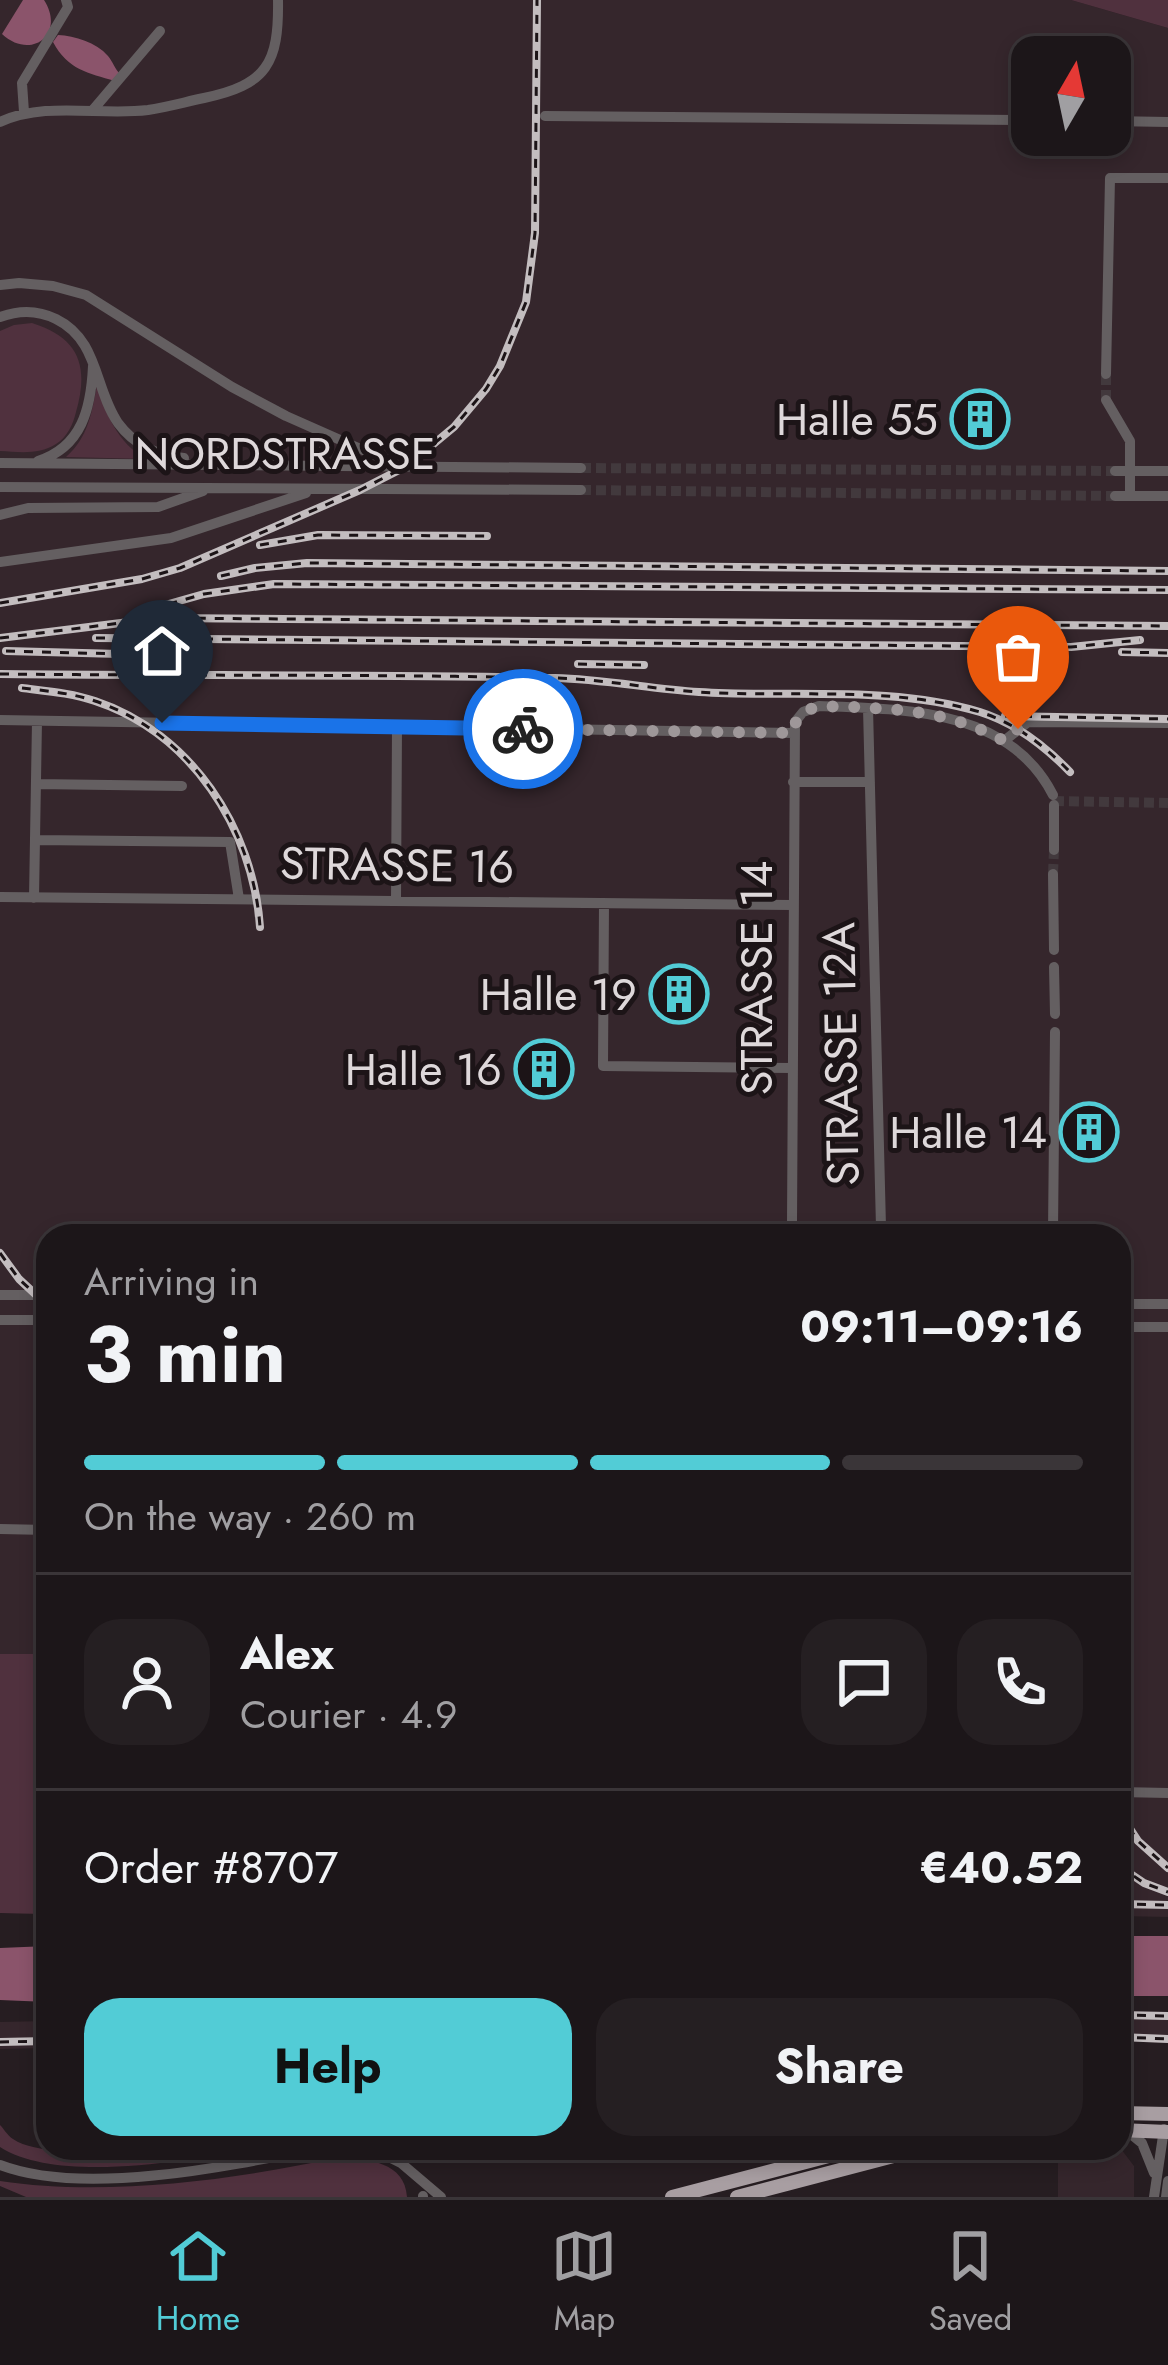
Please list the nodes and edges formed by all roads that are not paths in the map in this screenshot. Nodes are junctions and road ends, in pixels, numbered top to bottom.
1 (66, 0) edge
2 (278, 0) edge
3 (160, 32) dead end
4 (92, 111) junction
5 (24, 112) junction
6 (545, 116) dead end
7 (1011, 121) edge
8 (1131, 121) edge
9 (0, 122) edge
10 (1168, 122) edge
11 (1168, 178) edge
12 (0, 285) edge
13 (0, 316) edge
14 (94, 363) junction
15 (1106, 374) tunnel mouth
16 (1106, 400) tunnel mouth
17 (336, 438) junction
18 (0, 463) edge
19 (28, 464) junction
20 (231, 464) junction
21 (328, 465) junction
22 (397, 465) junction
23 (1115, 471) tunnel mouth
24 (1130, 471) junction
25 (1168, 471) edge
26 (0, 487) edge
27 (209, 488) junction
28 (315, 489) junction
29 (1115, 496) tunnel mouth
30 (1130, 496) junction
31 (1168, 496) edge
32 (0, 515) edge
33 (0, 562) edge
34 (868, 708) junction
35 (0, 720) edge
36 (37, 721) junction
37 (1168, 723) edge
38 (397, 727) junction
39 (793, 733) junction
40 (1004, 741) junction
41 (793, 782) junction
42 (870, 782) junction
43 (36, 784) junction
44 (182, 786) dead end
45 (35, 840) junction
46 (1054, 850) tunnel mouth
47 (1053, 874) tunnel mouth
48 (0, 897) edge
49 (34, 898) junction
50 (238, 899) junction
51 (396, 901) junction
52 (604, 903) junction
53 (793, 904) junction
54 (1054, 950) dead end
55 (1054, 967) dead end
56 (1055, 1014) dead end
57 (1055, 1032) dead end
58 (792, 1068) junction
59 (792, 1223) dead end
60 (881, 1224) edge
61 (1053, 1224) edge
62 (0, 1294) edge
63 (36, 1295) edge
64 (1131, 1304) edge
65 (1168, 1304) edge
66 (0, 1320) edge
67 (36, 1321) edge
68 (1131, 1327) edge
69 (1168, 1328) edge
70 (0, 1529) edge
71 (36, 1530) edge
72 (1131, 1792) edge
73 (1168, 1793) edge
74 (1131, 2113) edge
75 (1167, 2114) edge
76 (1131, 2130) edge
77 (1166, 2132) edge
78 (1131, 2135) edge
79 (252, 2160) edge
80 (395, 2160) edge
81 (813, 2160) edge
82 (878, 2160) edge
83 (0, 2165) edge
84 (1162, 2181) edge
85 (430, 2196) edge
86 (672, 2197) edge
87 (737, 2197) edge
88 (1154, 2197) edge
89 (1166, 2197) edge

1 - 5 street
2 - 4 street
3 - 4 street
4 - 5 street
5 - 9 street
6 - 7 street
8 - 10 street
11 - 15 street
12 - 17 street
13 - 14 street
14 - 19 street
14 - 20 street
16 - 24 street
17 - 21 street
17 - 22 street
18 - 19 street, NORDSTRASSE
19 - 20 street, NORDSTRASSE
20 - 21 street, NORDSTRASSE
21 - 22 street, NORDSTRASSE
22 - 28 street, NORDSTRASSE
23 - 24 street
24 - 25 street
24 - 30 street
26 - 27 street, NORDSTRASSE
27 - 28 street, NORDSTRASSE
27 - 32 street
28 - 33 street
29 - 30 street
30 - 31 street
34 - 39 street
34 - 40 street
34 - 42 street, STRASSE 12A
35 - 36 street
36 - 38 street
36 - 43 street
37 - 40 street
38 - 39 street
38 - 51 street
39 - 41 street, STRASSE 14
40 - 46 street
41 - 42 street
41 - 53 street, STRASSE 14
42 - 60 street, STRASSE 12A
43 - 44 street
43 - 45 street
45 - 49 street
45 - 50 street
47 - 54 street
48 - 49 street, STRASSE 16
49 - 50 street, STRASSE 16
50 - 51 street, STRASSE 16
51 - 52 street, STRASSE 16
52 - 53 street, STRASSE 16
52 - 58 street
53 - 58 street, STRASSE 14
55 - 56 street
57 - 61 street, STRASSE 12A
58 - 59 street, STRASSE 14
62 - 63 street
64 - 65 street
66 - 67 street
68 - 69 street
70 - 71 street
72 - 73 street
74 - 75 main road
75 - 77 street
76 - 77 main road
77 - 84 street
78 - 84 street
79 - 83 street
80 - 85 street
81 - 86 main road
82 - 87 main road
84 - 88 street
84 - 89 street

